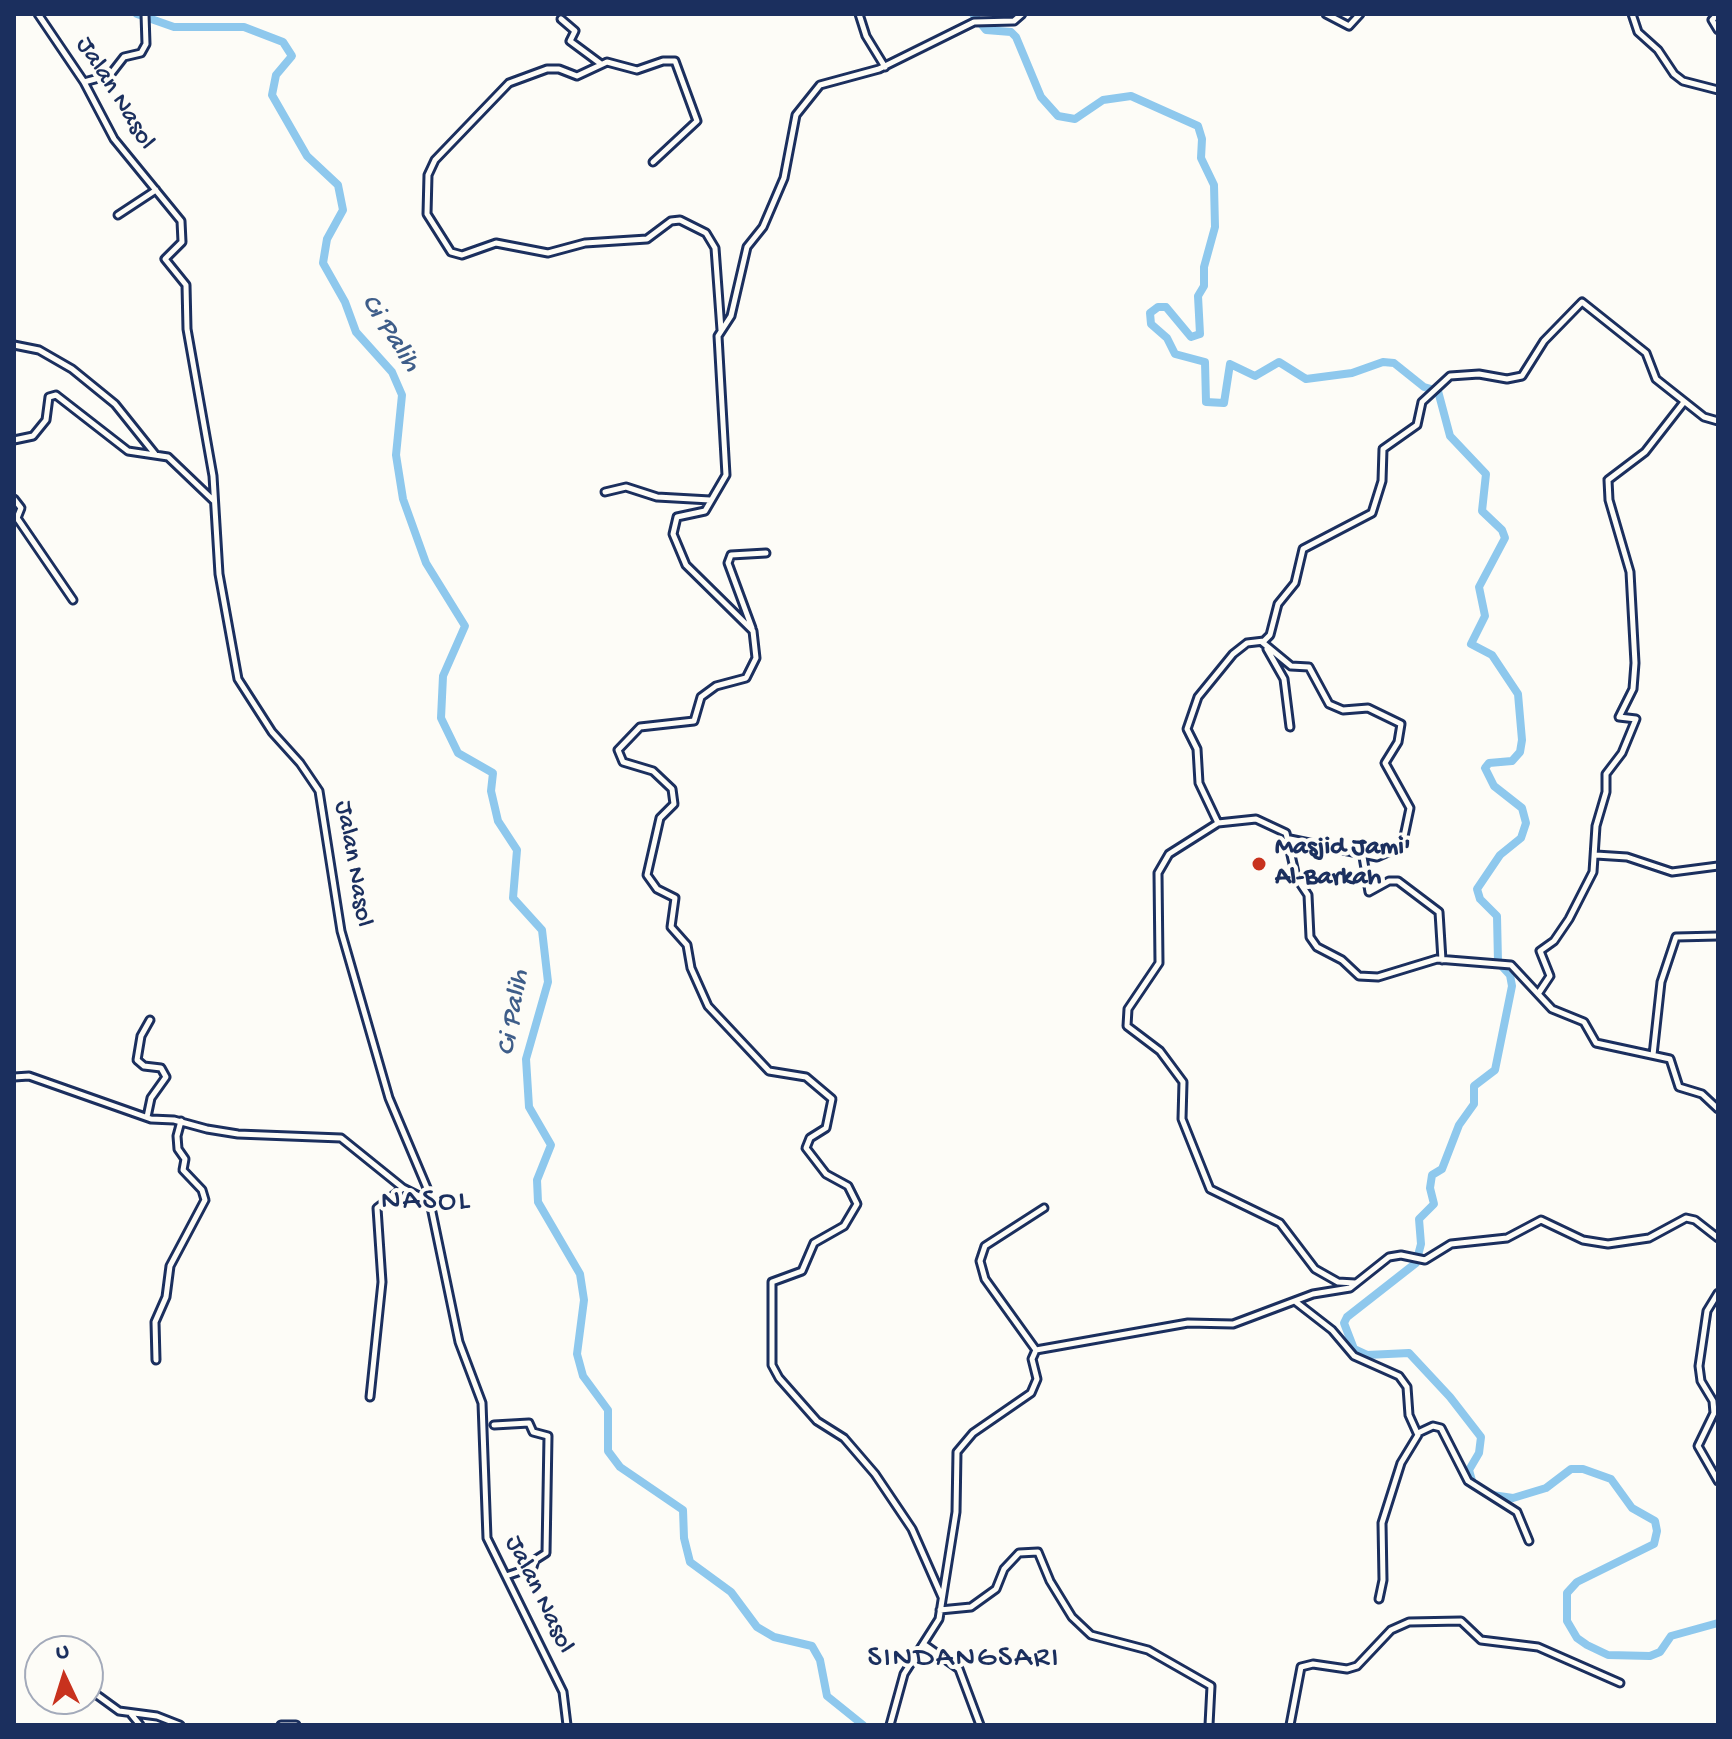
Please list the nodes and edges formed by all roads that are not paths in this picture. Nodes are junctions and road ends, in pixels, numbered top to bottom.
1 (38, 14) edge
2 (145, 14) edge
3 (859, 14) edge
4 (1022, 14) edge
5 (1326, 14) edge
6 (1360, 14) edge
7 (1632, 14) edge
8 (1718, 14) edge
9 (561, 19) dead end
10 (1718, 30) edge
11 (601, 64) junction
12 (885, 67) junction
13 (84, 82) junction
14 (1718, 90) edge
15 (653, 162) dead end
16 (156, 190) junction
17 (118, 215) dead end
18 (721, 331) junction
19 (14, 345) edge
20 (1684, 402) junction
21 (1718, 421) edge
22 (14, 440) edge
23 (156, 455) junction
24 (605, 492) dead end
25 (14, 499) edge
26 (711, 500) junction
27 (214, 501) junction
28 (766, 553) dead end
29 (73, 600) dead end
30 (752, 629) junction
31 (1262, 642) junction
32 (1290, 727) dead end
33 (1218, 823) junction
34 (1290, 839) junction
35 (1362, 851) junction
36 (1596, 855) junction
37 (1718, 866) edge
38 (1718, 936) edge
39 (1442, 960) junction
40 (1538, 994) junction
41 (150, 1020) dead end
42 (1653, 1055) junction
43 (14, 1077) edge
44 (1718, 1109) edge
45 (147, 1117) junction
46 (181, 1121) junction
47 (403, 1188) junction
48 (430, 1201) junction
49 (1044, 1208) dead end
50 (1718, 1238) edge
51 (1355, 1283) junction
52 (1718, 1293) edge
53 (1296, 1302) junction
54 (1036, 1350) junction
55 (156, 1360) dead end
56 (1704, 1385) junction
57 (1699, 1396) dead end
58 (370, 1397) dead end
59 (494, 1425) dead end
60 (1418, 1433) junction
61 (1718, 1481) edge
62 (1529, 1541) dead end
63 (506, 1576) junction
64 (942, 1597) junction
65 (1379, 1599) dead end
66 (940, 1610) junction
67 (925, 1645) junction
68 (1620, 1683) dead end
69 (104, 1700) edge
70 (130, 1713) junction
71 (140, 1725) edge
72 (180, 1725) edge
73 (281, 1725) edge
74 (296, 1725) edge
75 (567, 1725) edge
76 (890, 1725) edge
77 (980, 1725) edge
78 (1209, 1725) edge
79 (1290, 1725) edge

1 - 13 street, Jalan Nasol
2 - 13 street
3 - 12 street
4 - 12 street
5 - 6 street
7 - 14 street
8 - 10 street
9 - 11 street
11 - 15 street
11 - 18 street
12 - 18 street
13 - 16 street, Jalan Nasol
16 - 17 street
16 - 27 street, Jalan Nasol
18 - 26 street
19 - 23 street
20 - 21 street
20 - 31 street
20 - 36 street
22 - 23 street
23 - 27 street
24 - 26 street
25 - 29 street
26 - 30 street
27 - 48 street, Jalan Nasol
28 - 30 street
30 - 64 street
31 - 32 street
31 - 33 street
31 - 35 street
33 - 34 street
33 - 51 street
34 - 35 street
34 - 39 street
35 - 39 street
36 - 37 street
36 - 40 street
38 - 42 street
39 - 40 street
40 - 42 street
41 - 45 street
42 - 44 street
43 - 45 street
45 - 46 street
46 - 47 street
46 - 55 street
47 - 48 street
47 - 58 street
48 - 63 street, Jalan Nasol
49 - 54 street
50 - 51 street
51 - 53 street
52 - 56 street
53 - 54 street
53 - 60 street
54 - 64 street
56 - 57 street
56 - 61 street
59 - 63 street
60 - 62 street
60 - 65 street
63 - 75 street, Jalan Nasol
64 - 66 street
66 - 67 street
66 - 78 street
67 - 76 street
67 - 77 street
68 - 79 street
69 - 70 street
70 - 71 street
70 - 72 street
73 - 74 street

